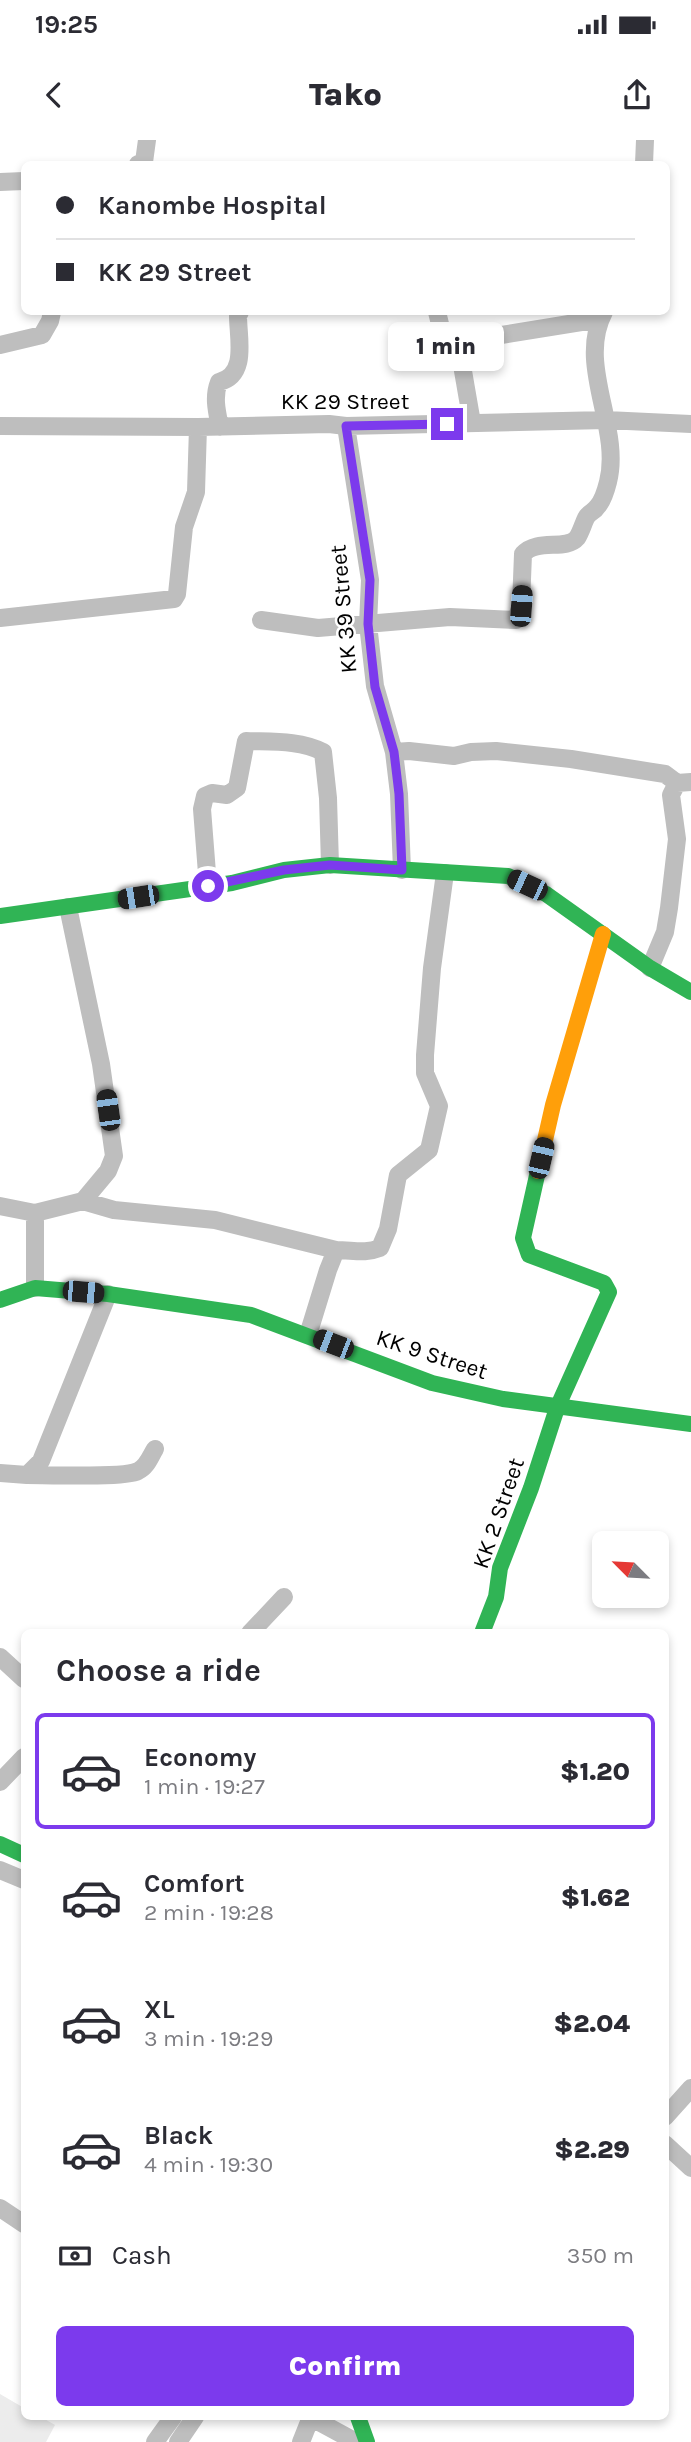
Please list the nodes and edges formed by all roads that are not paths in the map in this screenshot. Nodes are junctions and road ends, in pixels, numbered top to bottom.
1 (147, 140) edge
2 (645, 140) edge
3 (144, 161) edge
4 (644, 161) edge
5 (21, 181) edge
6 (0, 182) edge
7 (51, 315) edge
8 (239, 315) edge
9 (438, 315) edge
10 (602, 315) edge
11 (458, 342) junction
12 (0, 345) edge
13 (606, 420) junction
14 (472, 423) junction
15 (691, 424) edge
16 (0, 426) edge
17 (346, 426) junction
18 (220, 427) junction
19 (198, 428) junction
20 (0, 618) edge
21 (261, 620) dead end
22 (368, 624) junction
23 (394, 752) junction
24 (684, 783) edge
25 (330, 865) junction
26 (402, 870) junction
27 (445, 873) junction
28 (208, 886) junction
29 (68, 907) junction
30 (0, 916) edge
31 (603, 933) junction
32 (650, 968) junction
33 (691, 992) edge
34 (83, 1200) junction
35 (0, 1206) edge
36 (35, 1213) junction
37 (337, 1250) junction
38 (34, 1287) junction
39 (108, 1294) junction
40 (0, 1300) edge
41 (308, 1335) junction
42 (557, 1408) junction
43 (691, 1424) edge
44 (155, 1449) dead end
45 (0, 1473) edge
46 (26, 1475) junction
47 (284, 1597) dead end
48 (254, 1629) edge
49 (484, 1629) edge
50 (0, 1657) edge
51 (21, 1676) edge
52 (21, 1760) edge
53 (0, 1782) edge
54 (0, 1844) edge
55 (21, 1854) edge
56 (0, 1870) edge
57 (21, 1880) edge
58 (691, 2088) edge
59 (669, 2113) edge
60 (669, 2148) edge
61 (691, 2168) edge
62 (0, 2208) edge
63 (21, 2222) edge
64 (171, 2420) edge
65 (193, 2420) edge
66 (309, 2420) edge
67 (316, 2420) edge
68 (359, 2420) edge
69 (155, 2442) edge
70 (178, 2442) edge
71 (300, 2442) edge
72 (356, 2442) edge
73 (367, 2442) edge

1 - 3 street
2 - 4 street
5 - 6 street
7 - 12 street
8 - 18 street
9 - 11 street
10 - 11 street
10 - 13 street
11 - 14 street
13 - 14 street, KK 29 Street
13 - 15 street, KK 29 Street
13 - 22 street
14 - 17 street, KK 29 Street
16 - 19 street, KK 29 Street
17 - 18 street, KK 29 Street
17 - 22 street, KK 39 Street
18 - 19 street, KK 29 Street
19 - 20 street
21 - 22 street
22 - 23 street, KK 39 Street
23 - 24 street
23 - 26 street, KK 39 Street
24 - 32 street
25 - 26 street
25 - 28 street
25 - 28 street
26 - 27 street
27 - 31 street
27 - 37 street
28 - 29 street
29 - 30 street
29 - 34 street
31 - 32 street
31 - 42 street, KK 2 Street
32 - 33 street
34 - 36 street
34 - 37 street
35 - 36 street
36 - 38 street
37 - 41 street
38 - 39 street, KK 9 Street
38 - 40 street, KK 9 Street
39 - 41 street, KK 9 Street
39 - 46 street
41 - 42 street, KK 9 Street
42 - 43 street, KK 9 Street
42 - 49 street, KK 2 Street
44 - 46 street
45 - 46 street
47 - 48 street
50 - 51 street
52 - 53 street
54 - 55 street
56 - 57 street
58 - 59 street
60 - 61 street
62 - 63 street
64 - 69 street
65 - 70 street
66 - 71 street
67 - 72 street
68 - 73 street

